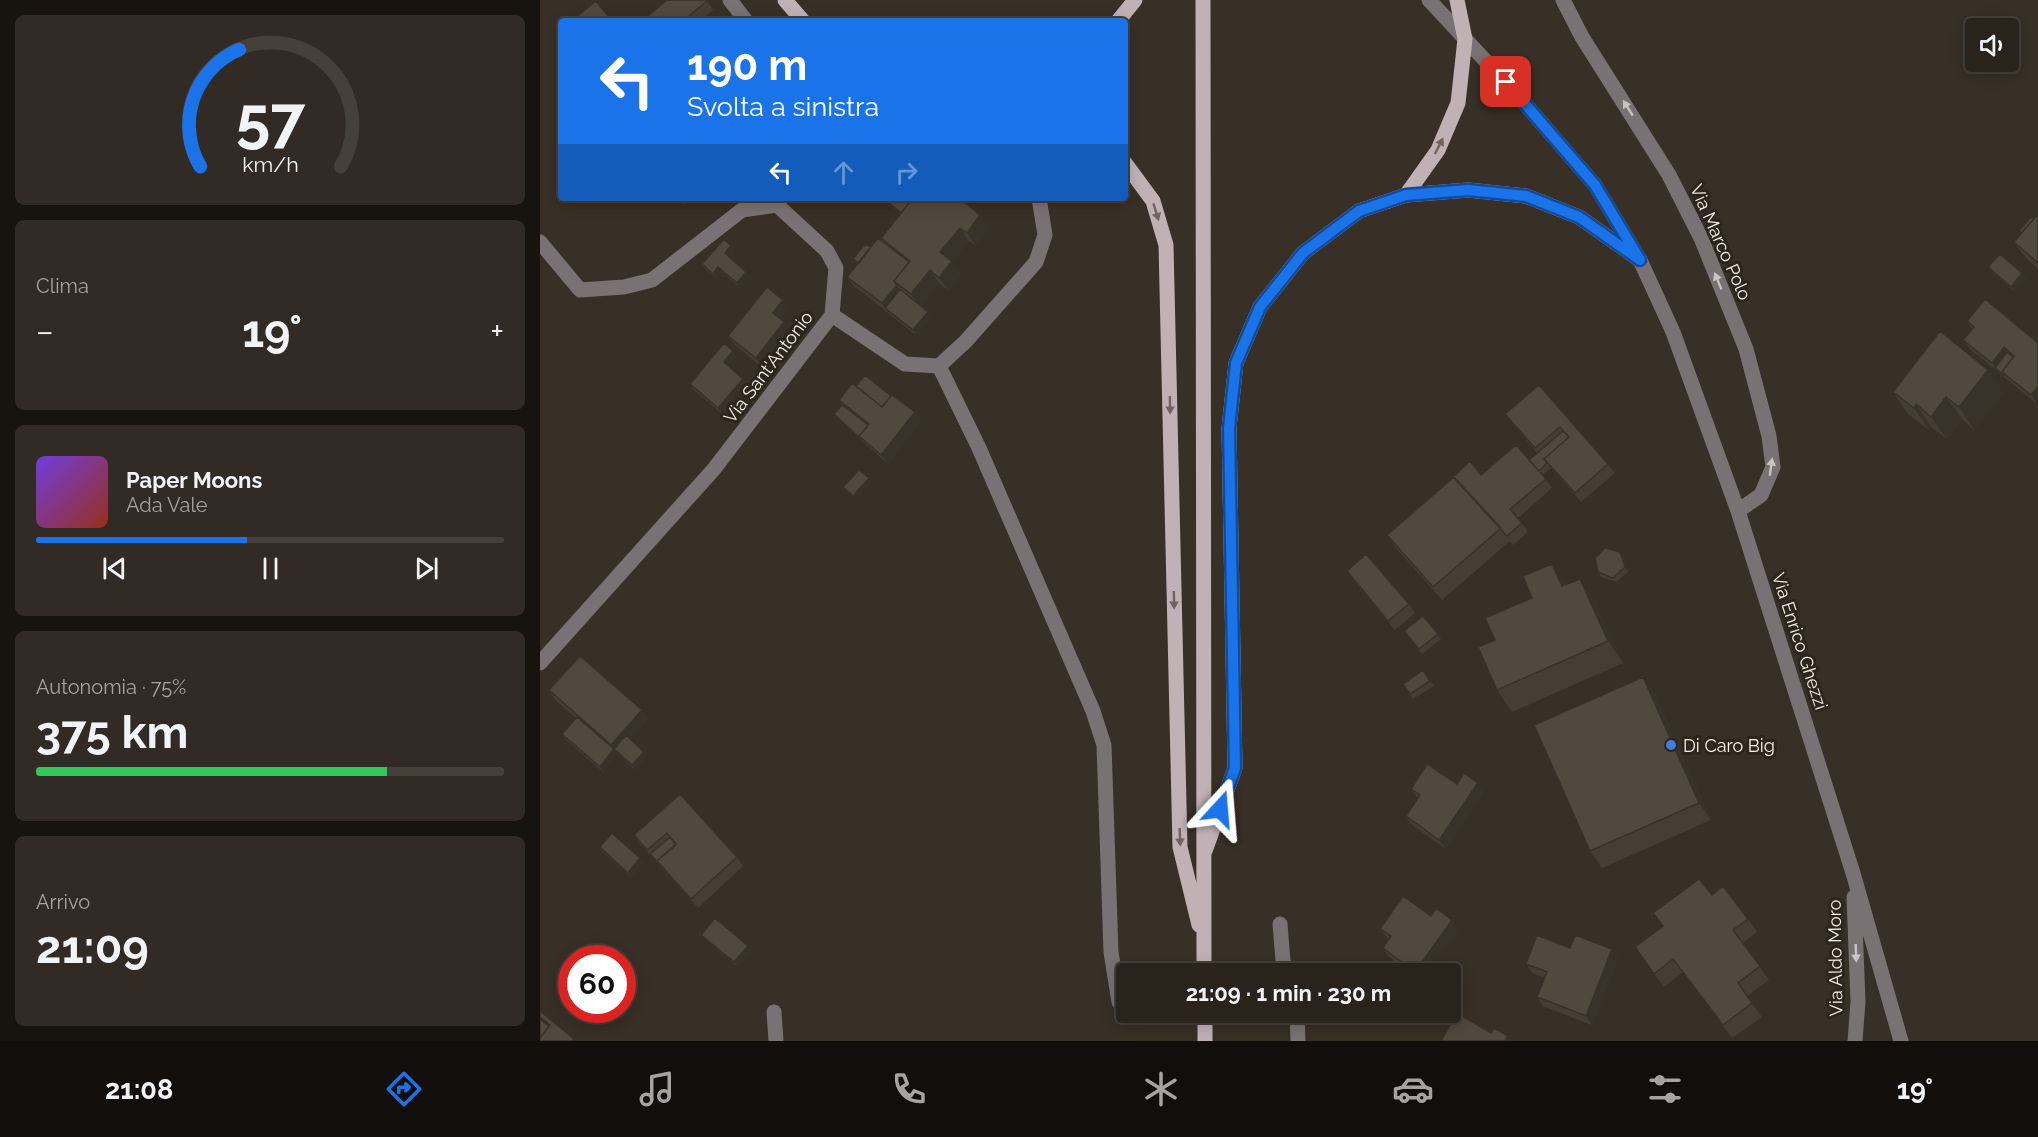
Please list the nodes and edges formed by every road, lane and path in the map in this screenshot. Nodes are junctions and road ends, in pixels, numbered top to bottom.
1 (730, 0) edge
2 (785, 0) edge
3 (1135, 0) edge
4 (1203, 0) edge
5 (1429, 0) edge
6 (1457, 0) edge
7 (1563, 0) edge
8 (744, 18) edge
9 (800, 18) edge
10 (1120, 18) edge
11 (1465, 39) junction
12 (1128, 167) edge
13 (1406, 195) junction
14 (1039, 201) edge
15 (540, 242) edge
16 (1640, 260) junction
17 (832, 315) junction
18 (939, 366) junction
19 (1738, 511) junction
20 (540, 663) edge
21 (1206, 851) junction
22 (1853, 873) junction
23 (1280, 924) dead end
24 (1204, 946) junction
25 (1204, 963) edge
26 (1284, 963) edge
27 (1116, 981) edge
28 (774, 1012) dead end
29 (1205, 1023) edge
30 (1297, 1023) edge
31 (776, 1041) edge
32 (1205, 1041) edge
33 (1298, 1041) edge
34 (1855, 1041) edge
35 (1901, 1041) edge

1 - 8 street
2 - 9 main road
3 - 10 main road
4 - 21 main road
5 - 11 street, Via Enrico Ghezzi
6 - 11 main road
19 -> 7 street, Via Marco Polo
13 -> 11 main road
11 - 16 street, Via Enrico Ghezzi
12 -> 24 main road
13 - 16 main road
13 - 21 main road
14 - 18 street
15 - 17 street
16 - 19 street, Via Enrico Ghezzi
17 - 18 street, Via Sant'Antonio
17 - 20 street, Via Sant'Antonio
18 - 27 street
19 - 22 street, Via Enrico Ghezzi
21 - 24 main road
22 -> 34 street, Via Aldo Moro
22 - 35 street, Via Enrico Ghezzi
23 - 26 street
24 - 25 main road
28 - 31 street
29 - 32 main road
30 - 33 street

